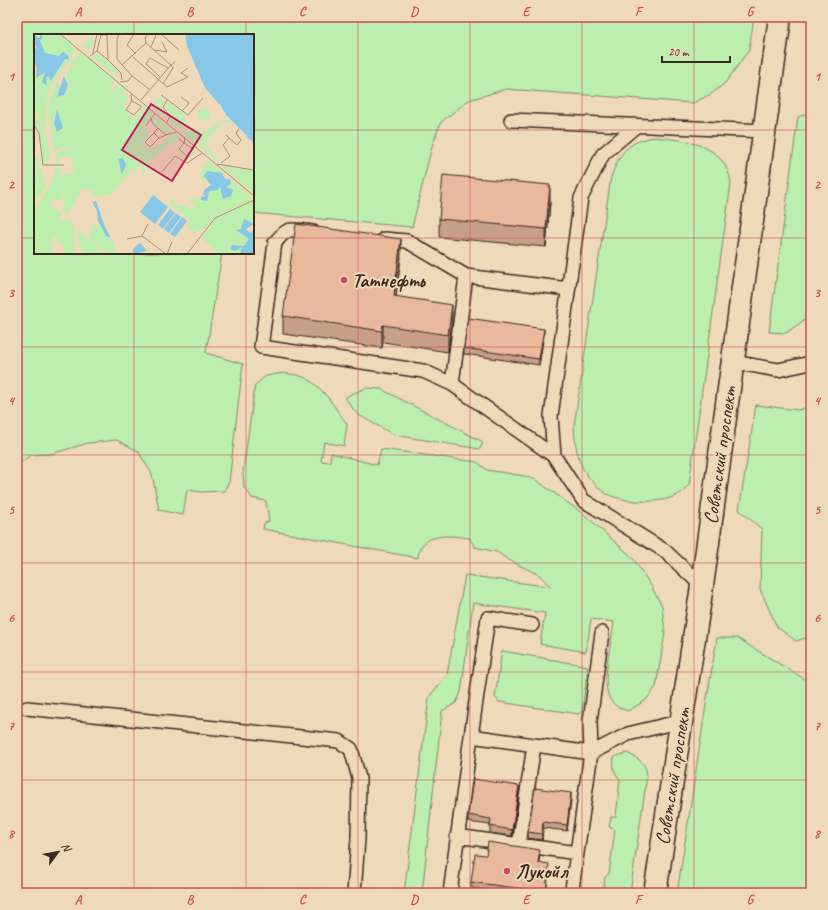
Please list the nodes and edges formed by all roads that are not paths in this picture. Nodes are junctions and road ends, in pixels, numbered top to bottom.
1 (780, 17) edge
2 (511, 120) dead end
3 (636, 126) junction
4 (765, 131) junction
5 (328, 234) edge
6 (368, 237) edge
7 (466, 276) junction
8 (568, 289) junction
9 (733, 362) junction
10 (811, 363) edge
11 (452, 384) junction
12 (554, 456) junction
13 (702, 586) junction
14 (532, 625) dead end
15 (602, 633) dead end
16 (27, 708) dead end
17 (682, 721) junction
18 (471, 736) junction
19 (534, 745) junction
20 (591, 753) junction
21 (457, 836) junction
22 (519, 845) junction
23 (577, 852) junction
24 (354, 893) edge
25 (450, 893) edge
26 (574, 893) edge
27 (655, 893) edge

1 - 4 main road, Советский проспект
2 - 3 lane
3 - 4 lane
3 - 8 lane
4 - 9 main road, Советский проспект
5 - 11 lane
6 - 7 lane
7 - 8 lane
7 - 11 lane
8 - 12 lane
9 - 10 lane
9 - 13 main road, Советский проспект
11 - 12 lane
12 - 13 lane
13 - 17 main road, Советский проспект
14 - 18 lane
15 - 20 lane
16 - 24 lane
17 - 20 lane
17 - 27 main road, Советский проспект
18 - 19 lane
18 - 21 lane
19 - 20 lane
19 - 22 lane
20 - 23 lane
21 - 22 lane
21 - 25 lane
22 - 23 lane
23 - 26 lane

